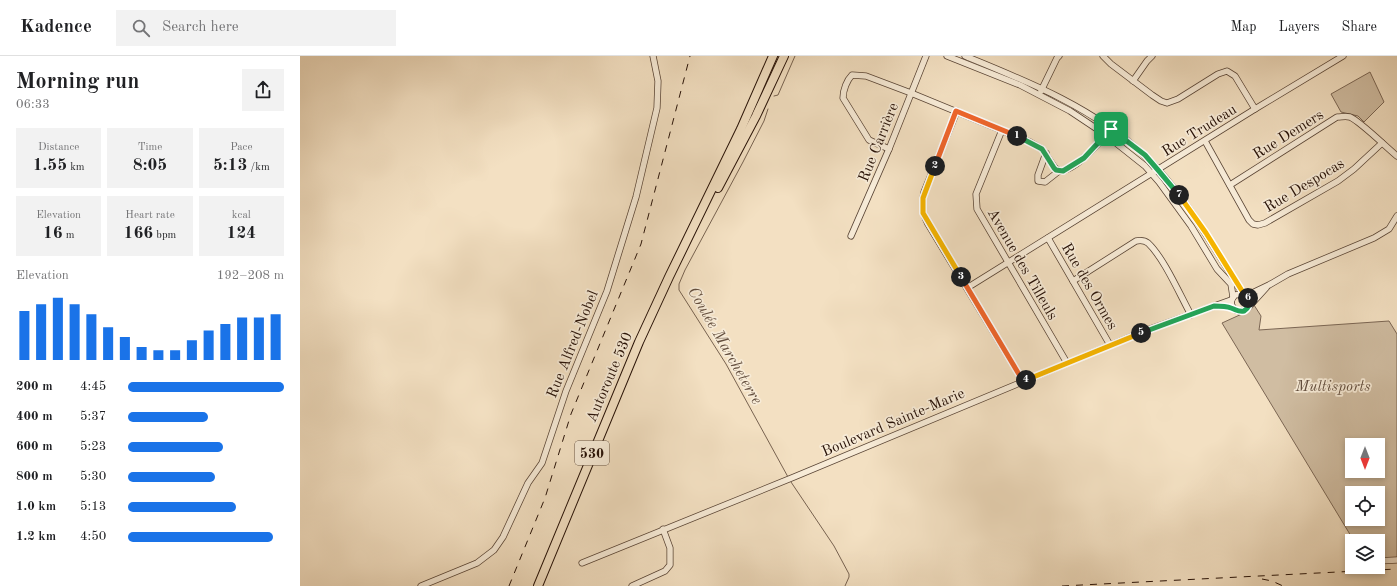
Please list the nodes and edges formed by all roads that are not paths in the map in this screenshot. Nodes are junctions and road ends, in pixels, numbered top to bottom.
1 (653, 56) edge
2 (773, 56) edge
3 (784, 56) edge
4 (926, 56) edge
5 (947, 56) edge
6 (965, 56) edge
7 (1060, 56) edge
8 (1103, 56) edge
9 (1152, 56) edge
10 (1339, 57) edge
11 (1133, 81) junction
12 (1042, 88) junction
13 (911, 93) junction
14 (1039, 95) junction
15 (1254, 109) junction
16 (956, 111) junction
17 (1111, 129) junction
18 (1002, 130) junction
19 (1106, 135) junction
20 (1205, 141) junction
21 (1382, 143) junction
22 (889, 149) junction
23 (1046, 154) junction
24 (1397, 156) edge
25 (1059, 170) junction
26 (1158, 170) junction
27 (1152, 174) junction
28 (1230, 185) junction
29 (1397, 216) edge
30 (851, 236) dead end
31 (1048, 238) junction
32 (683, 247) junction
33 (1008, 263) junction
34 (1073, 281) junction
35 (1269, 285) junction
36 (967, 288) junction
37 (1245, 295) junction
38 (1232, 298) junction
39 (1214, 306) junction
40 (1248, 307) junction
41 (1233, 308) junction
42 (1191, 315) junction
43 (1110, 346) junction
44 (1067, 363) junction
45 (1023, 381) junction
46 (663, 530) junction
47 (1397, 560) edge
48 (1385, 561) edge
49 (582, 563) dead end
50 (421, 586) edge
51 (538, 586) edge
52 (632, 586) edge

1 - 50 street, Rue Alfred-Nobel
2 - 32 highway, Autoroute 530 / 530
3 - 32 highway, Autoroute 530 / 530
4 - 13 street, Rue Carrière
5 - 14 street
6 - 12 street
7 - 12 street
8 - 11 street
9 - 11 street
10 - 15 street, Rue Trudeau
11 - 15 street
12 - 14 street
12 - 17 street
13 - 16 street
13 - 22 street, Rue Carrière
13 - 22 street
14 - 19 street
15 - 20 street, Rue Trudeau
16 - 18 street
16 - 36 street
17 - 19 street
17 - 26 street
18 - 23 street
18 - 33 street, Avenue des Tilleuls
19 - 25 street
19 - 27 street
20 - 26 street, Rue Trudeau
20 - 28 street, Rue Despocas
21 - 24 street, Rue Demers
21 - 28 street, Rue Demers
21 - 28 street, Rue Despocas
22 - 30 street, Rue Carrière
23 - 25 street
23 - 25 street
26 - 27 street, Rue Trudeau
26 - 37 street
27 - 31 street, Rue Trudeau
27 - 38 street
29 - 35 street, Boulevard Sainte-Marie
31 - 33 street, Rue Trudeau
31 - 34 street, Rue des Ormes
32 - 51 highway, Autoroute 530 / 530
33 - 36 street, Rue Trudeau
33 - 44 street, Avenue des Tilleuls
34 - 42 street
34 - 43 street, Rue des Ormes
35 - 37 street, Boulevard Sainte-Marie
35 - 40 street, Boulevard Sainte-Marie
36 - 45 street
37 - 38 street, Boulevard Sainte-Marie
37 - 40 street
38 - 39 street, Boulevard Sainte-Marie
38 - 41 street
39 - 41 street, Boulevard Sainte-Marie
39 - 42 street, Boulevard Sainte-Marie
40 - 41 street, Boulevard Sainte-Marie
42 - 43 street, Boulevard Sainte-Marie
43 - 44 street, Boulevard Sainte-Marie
44 - 45 street, Boulevard Sainte-Marie
45 - 46 street, Boulevard Sainte-Marie
46 - 49 street, Boulevard Sainte-Marie
46 - 52 street
47 - 48 street

